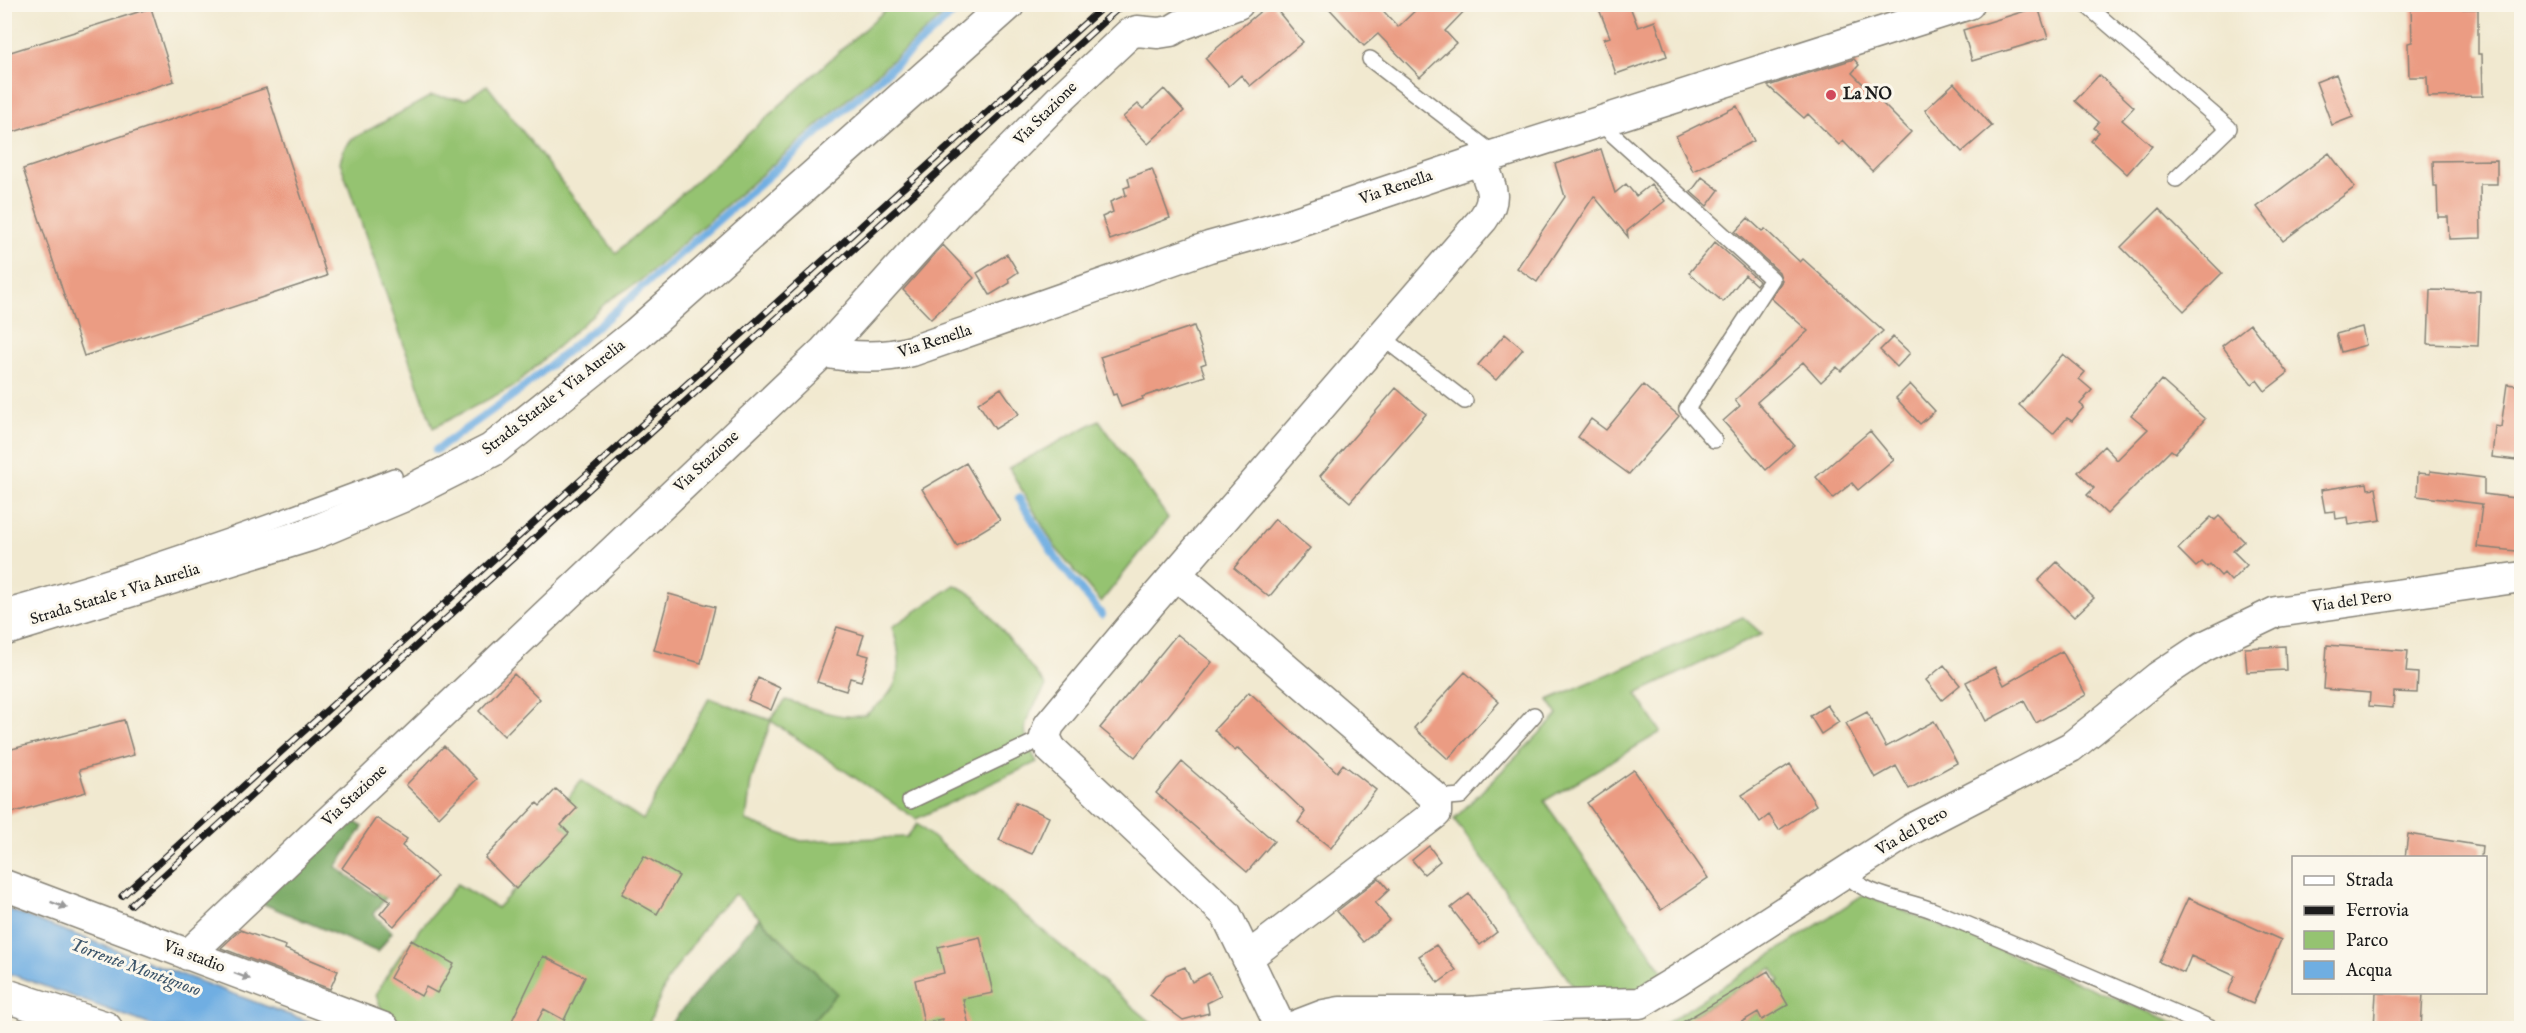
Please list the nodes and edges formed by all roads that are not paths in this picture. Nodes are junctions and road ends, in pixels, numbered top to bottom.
1 (1008, 4) edge
2 (1238, 4) edge
3 (1969, 4) edge
4 (2085, 4) edge
5 (1370, 59) dead end
6 (1599, 122) junction
7 (1488, 157) junction
8 (2176, 179) dead end
9 (1382, 337) junction
10 (823, 352) junction
11 (1465, 401) dead end
12 (1714, 440) dead end
13 (394, 476) dead end
14 (1176, 574) junction
15 (2522, 577) edge
16 (4, 608) edge
17 (4, 629) edge
18 (1534, 715) dead end
19 (1045, 737) junction
20 (1436, 798) junction
21 (910, 801) dead end
22 (1845, 873) junction
23 (4, 885) edge
24 (188, 955) junction
25 (1247, 958) junction
26 (4, 995) edge
27 (105, 1029) edge
28 (384, 1029) edge
29 (1281, 1029) edge
30 (1290, 1029) edge
31 (2210, 1029) edge

1 - 17 main road, Strada Statale 1 Via Aurelia
2 - 10 street, Via Stazione
3 - 6 street, Via Renella
4 - 8 lane
5 - 7 lane
6 - 7 street, Via Renella
6 - 12 lane
7 - 9 street
7 - 10 street, Via Renella
9 - 11 lane
9 - 14 street
10 - 24 street, Via Stazione
13 - 16 lane
14 - 19 street
14 - 20 street
15 - 22 street, Via del Pero
18 - 20 lane
19 - 21 lane
19 - 25 street
20 - 25 street
22 - 30 street, Via del Pero
22 - 31 lane
23 -> 24 street, Via stadio
24 -> 28 street, Via stadio
25 - 29 street
26 - 27 main road

